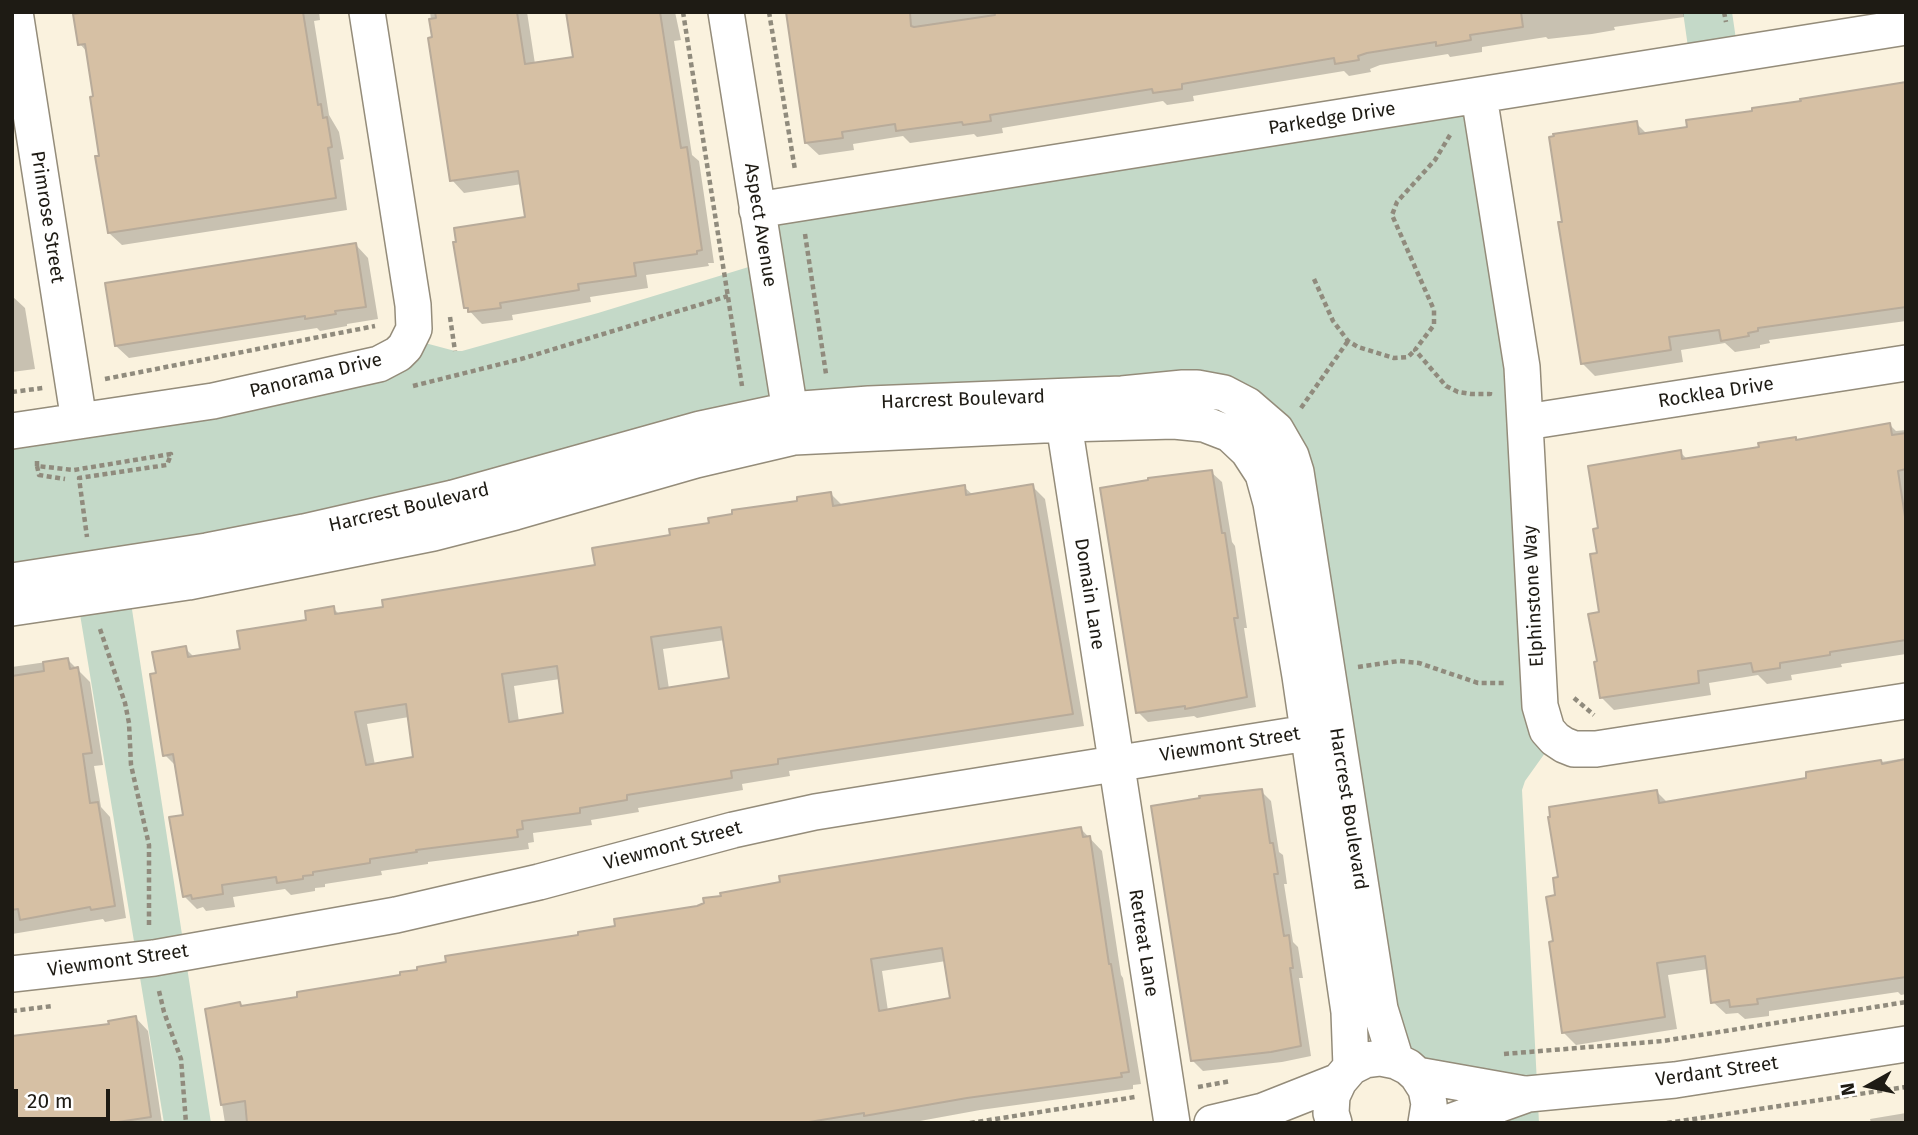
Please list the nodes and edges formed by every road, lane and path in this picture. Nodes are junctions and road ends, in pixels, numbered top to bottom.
1 (15, 12) edge
2 (366, 12) edge
3 (683, 12) edge
4 (726, 12) edge
5 (769, 12) edge
6 (1724, 12) edge
7 (1726, 22) dead end
8 (1906, 27) edge
9 (1479, 96) junction
10 (1450, 135) dead end
11 (796, 177) dead end
12 (757, 210) junction
13 (804, 228) dead end
14 (1314, 279) dead end
15 (381, 325) dead end
16 (1348, 341) junction
17 (1415, 350) junction
18 (1906, 363) edge
19 (826, 375) dead end
20 (108, 378) dead end
21 (1489, 383) dead end
22 (733, 389) dead end
23 (27, 391) dead end
24 (12, 393) edge
25 (1298, 412) dead end
26 (79, 421) junction
27 (1526, 422) junction
28 (791, 423) junction
29 (1064, 424) junction
30 (12, 431) edge
31 (36, 458) dead end
32 (37, 466) junction
33 (65, 479) dead end
34 (100, 536) dead end
35 (87, 538) junction
36 (75, 540) dead end
37 (12, 580) edge
38 (12, 608) edge
39 (99, 619) dead end
40 (1347, 669) dead end
41 (1513, 682) dead end
42 (1573, 687) dead end
43 (1906, 701) edge
44 (1594, 715) dead end
45 (1322, 731) junction
46 (1116, 763) junction
47 (161, 921) dead end
48 (149, 923) junction
49 (141, 925) dead end
50 (150, 935) dead end
51 (12, 974) edge
52 (158, 981) dead end
53 (1906, 1044) edge
54 (1407, 1068) junction
55 (1345, 1074) junction
56 (1234, 1081) dead end
57 (1194, 1087) dead end
58 (1906, 1087) edge
59 (1528, 1094) junction
60 (1137, 1096) dead end
61 (186, 1123) edge
62 (970, 1123) edge
63 (1172, 1123) edge
64 (1212, 1123) edge
65 (1334, 1123) edge
66 (1426, 1123) edge
67 (1447, 1123) edge
68 (1667, 1123) edge

1 - 26 street, Primrose Street
2 - 26 street, Panorama Drive
3 - 22 path
4 - 12 street, Aspect Avenue
5 - 11 path
6 - 7 path
8 - 9 street, Parkedge Drive
9 - 12 street, Parkedge Drive
9 - 27 street, Elphinstone Way
10 - 17 path
12 - 28 street, Aspect Avenue
13 - 19 path
14 - 16 path
15 - 20 path
16 - 17 path
16 - 25 path
17 - 21 path
18 - 27 street, Rocklea Drive
23 - 24 path
26 - 30 street, Panorama Drive
27 - 43 street, Elphinstone Way
28 - 29 street, Harcrest Boulevard
28 - 37 street, Harcrest Boulevard
28 - 38 street, Harcrest Boulevard
28 - 45 street, Harcrest Boulevard
29 - 45 street, Harcrest Boulevard
29 - 46 street, Domain Lane
31 - 32 path
32 - 33 path
32 - 35 path
34 - 35 path
35 - 36 path
39 - 48 path
40 - 41 path
42 - 44 path
45 - 46 street, Viewmont Street
45 - 54 street, Harcrest Boulevard
45 - 55 street, Harcrest Boulevard
46 - 51 street, Viewmont Street
46 - 63 street, Retreat Lane
47 - 48 path
48 - 49 path
48 - 50 path
52 - 61 path
53 - 59 street, Verdant Street
54 - 55 street, Verdant Street
54 - 59 street, Verdant Street
54 - 66 street, Harcrest Boulevard
55 - 64 street
55 - 65 street, Harcrest Boulevard
56 - 57 path
58 - 68 path
59 - 67 street, Verdant Street
60 - 62 path

